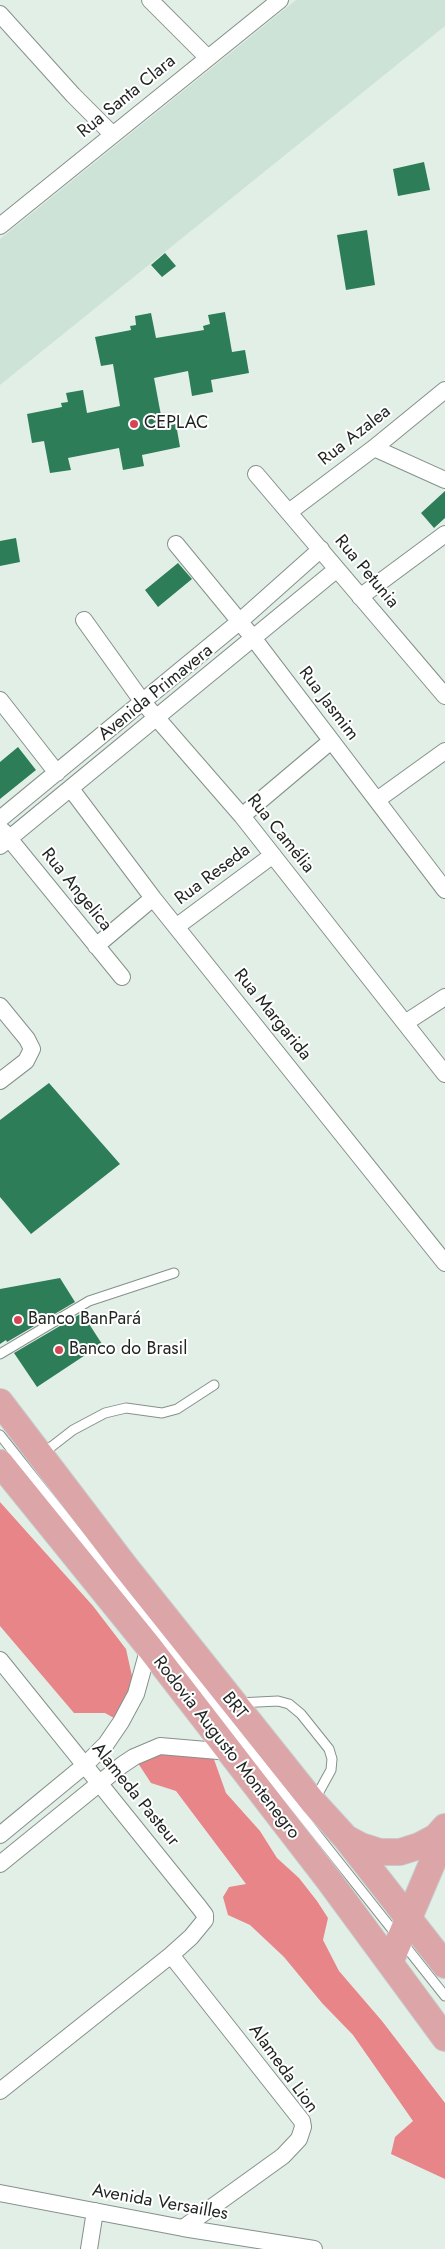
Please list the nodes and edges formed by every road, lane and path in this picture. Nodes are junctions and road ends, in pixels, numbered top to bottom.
1 (150, 0) edge
2 (280, 0) edge
3 (0, 14) edge
4 (208, 58) junction
5 (112, 134) junction
6 (2, 219) edge
7 (445, 390) edge
8 (374, 448) junction
9 (256, 474) dead end
10 (445, 480) edge
11 (289, 512) junction
12 (445, 534) edge
13 (176, 544) dead end
14 (321, 549) junction
15 (337, 569) junction
16 (360, 597) junction
17 (84, 620) dead end
18 (239, 622) junction
19 (254, 639) junction
20 (445, 696) edge
21 (0, 700) edge
22 (142, 701) junction
23 (156, 718) junction
24 (331, 741) junction
25 (445, 751) edge
26 (57, 773) junction
27 (70, 790) junction
28 (377, 800) junction
29 (242, 816) junction
30 (0, 819) edge
31 (3, 837) edge
32 (272, 855) junction
33 (445, 890) edge
34 (153, 898) junction
35 (176, 927) junction
36 (96, 946) junction
37 (122, 978) dead end
38 (445, 997) edge
39 (0, 1006) edge
40 (405, 1023) junction
41 (445, 1074) edge
42 (0, 1081) edge
43 (445, 1263) edge
44 (174, 1273) dead end
45 (0, 1354) edge
46 (214, 1385) dead end
47 (0, 1402) edge
48 (0, 1435) edge
49 (40, 1455) junction
50 (0, 1463) edge
51 (149, 1647) junction
52 (0, 1660) edge
53 (234, 1703) junction
54 (106, 1744) junction
55 (230, 1752) junction
56 (85, 1765) junction
57 (122, 1765) junction
58 (100, 1783) junction
59 (313, 1802) junction
60 (445, 1827) edge
61 (445, 1833) edge
62 (0, 1835) edge
63 (345, 1837) junction
64 (0, 1864) edge
65 (436, 1874) edge
66 (399, 1940) junction
67 (171, 1955) junction
68 (445, 1965) edge
69 (445, 1996) edge
70 (445, 2038) edge
71 (0, 2091) edge
72 (0, 2193) edge
73 (94, 2212) junction
74 (183, 2228) junction
75 (265, 2245) edge
76 (89, 2249) edge
77 (314, 2249) edge

1 - 4 street
2 - 4 street, Rua Santa Clara
3 - 5 street
4 - 5 street, Rua Santa Clara
5 - 6 street, Rua Santa Clara
7 - 8 street, Rua Azalea
8 - 10 street
8 - 11 street, Rua Azalea
9 - 11 street, Rua Petunia
11 - 14 street, Rua Petunia
12 - 16 street
13 - 18 street, Rua Jasmim
14 - 15 street, Rua Petunia
14 - 18 street, Avenida Primavera
15 - 16 street, Rua Petunia
15 - 19 street, Avenida Primavera
16 - 20 street, Rua Petunia
17 - 22 street, Rua Camélia
18 - 19 street, Rua Jasmim
18 - 22 street, Avenida Primavera
19 - 23 street, Avenida Primavera
19 - 24 street, Rua Jasmim
21 - 26 street
22 - 23 street, Rua Camélia
22 - 26 street, Avenida Primavera
23 - 27 street, Avenida Primavera
23 - 29 street, Rua Camélia
24 - 28 street, Rua Jasmim
24 - 29 street
25 - 28 street
26 - 30 street, Avenida Primavera
27 - 31 street, Avenida Primavera
27 - 34 street, Rua Margarida
28 - 33 street, Rua Jasmim
29 - 32 street, Rua Camélia
31 - 36 street, Rua Angelica
32 - 35 street, Rua Reseda
32 - 40 street, Rua Camélia
34 - 35 street, Rua Margarida
34 - 36 street
35 - 43 street, Rua Margarida
36 - 37 street, Rua Angelica
38 - 40 street
39 - 42 street
40 - 41 street, Rua Camélia
44 - 45 lane
46 - 49 lane
47 - 49 main road, Rodovia Augusto Montenegro
48 - 66 lane, BRT
49 - 53 main road, Rodovia Augusto Montenegro
50 - 51 main road, Rodovia Augusto Montenegro
51 - 54 street
51 - 55 main road, Rodovia Augusto Montenegro
52 - 56 street, Alameda Pasteur
53 - 59 main road, Rodovia Augusto Montenegro
53 - 59 lane
54 - 56 street
54 - 57 street
55 - 57 street
55 - 66 main road, Rodovia Augusto Montenegro
56 - 58 street, Alameda Pasteur
56 - 62 street
57 - 58 street
58 - 64 street
58 - 67 street, Alameda Pasteur
59 - 63 main road, Rodovia Augusto Montenegro
60 - 63 main road
61 - 65 main road
63 - 66 main road, Rodovia Augusto Montenegro
65 - 66 main road
66 - 68 main road, Rodovia Augusto Montenegro
66 - 69 lane, BRT
66 - 70 main road, Rodovia Augusto Montenegro
67 - 71 street
67 - 74 street, Alameda Lion
72 - 73 street, Avenida Versailles
73 - 74 street, Avenida Versailles
73 - 76 street
74 - 75 street, Avenida Versailles
75 - 77 street, Avenida Versailles

